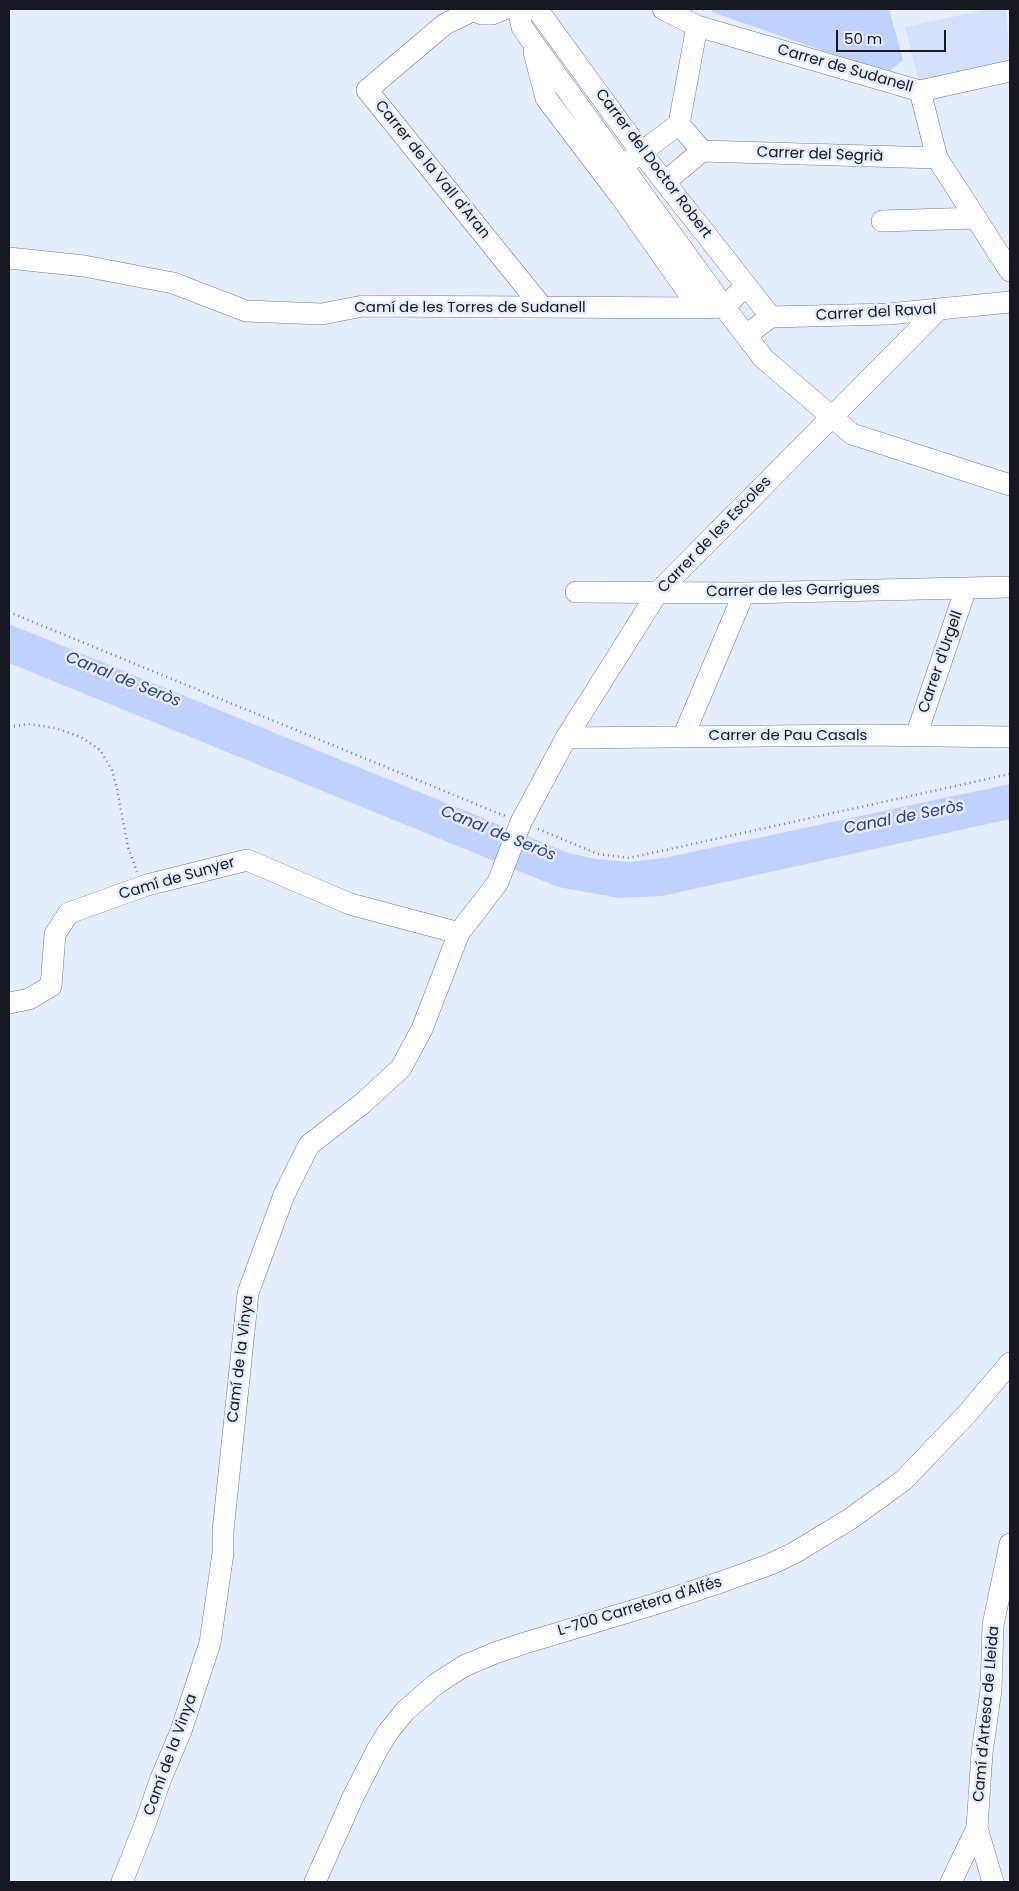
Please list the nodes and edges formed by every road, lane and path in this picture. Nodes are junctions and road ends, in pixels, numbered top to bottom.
1 (537, 9) edge
2 (663, 9) edge
3 (472, 13) edge
4 (524, 25) edge
5 (698, 26) junction
6 (1010, 71) edge
7 (920, 91) junction
8 (679, 124) junction
9 (702, 151) junction
10 (937, 158) junction
11 (653, 167) junction
12 (625, 182) junction
13 (976, 218) junction
14 (882, 220) dead end
15 (9, 258) edge
16 (1010, 271) edge
17 (746, 286) junction
18 (1010, 302) edge
19 (542, 307) junction
20 (724, 307) junction
21 (699, 308) junction
22 (939, 309) junction
23 (772, 318) junction
24 (746, 335) junction
25 (831, 417) junction
26 (1010, 485) edge
27 (1010, 587) edge
28 (966, 588) junction
29 (576, 592) dead end
30 (658, 592) junction
31 (744, 593) junction
32 (9, 612) edge
33 (9, 727) edge
34 (916, 736) junction
35 (683, 737) junction
36 (1010, 737) edge
37 (566, 738) junction
38 (1010, 774) edge
39 (521, 822) junction
40 (503, 870) joint
41 (146, 885) junction
42 (459, 933) junction
43 (9, 1003) edge
44 (1010, 1362) edge
45 (1010, 1544) edge
46 (977, 1828) junction
47 (122, 1882) edge
48 (315, 1882) edge
49 (951, 1882) edge
50 (993, 1882) edge

1 - 11 street, Carrer del Doctor Robert
2 - 5 street, Carrer de Sudanell
3 - 4 street
3 - 19 street, Carrer de la Vall d'Aran
4 - 12 street, Carrer del Doctor Robert
4 - 12 street, Carrer del Doctor Robert
5 - 7 street, Carrer de Sudanell
5 - 8 street
6 - 7 street
7 - 10 street, Carrer de Sudanell
8 - 9 street
8 - 11 street
9 - 10 street, Carrer del Segrià
9 - 11 street
10 - 13 street, Carrer de Sudanell
11 - 12 street
11 - 17 street, Carrer del Doctor Robert
12 - 20 street, Carrer del Doctor Robert
12 - 21 street, Carrer del Doctor Robert
13 - 14 street
13 - 16 street, Carrer de Sudanell
15 - 19 street, Camí de les Torres de Sudanell
17 - 20 street
17 - 23 street, Carrer del Doctor Robert
18 - 22 street, Carrer del Raval
19 - 21 street, Camí de les Torres de Sudanell
20 - 21 street
20 - 24 street, Carrer del Doctor Robert
22 - 23 street, Carrer del Raval
22 - 25 street, Carrer de les Escoles
23 - 24 street
24 - 25 street, Carrer del Doctor Robert
25 - 26 street, Carrer del Doctor Robert
25 - 30 street, Carrer de les Escoles
27 - 28 street, Carrer de les Garrigues
28 - 31 street, Carrer de les Garrigues
28 - 34 street, Carrer d'Urgell
29 - 30 street, Carrer de les Garrigues
30 - 31 street, Carrer de les Garrigues
30 - 37 street, Carrer de les Escoles
31 - 35 street
32 - 39 path
33 - 41 path
34 - 35 street, Carrer de Pau Casals
34 - 36 street, Carrer de Pau Casals
35 - 37 street, Carrer de Pau Casals
37 - 39 street, Carrer de les Escoles
38 - 39 path
39 - 40 street, Carrer de les Escoles
40 - 42 street, Camí de la Vinya
41 - 42 street, Camí de Sunyer
41 - 43 street, Camí de Sunyer
42 - 47 street, Camí de la Vinya
44 - 48 street, L-700 Carretera d'Alfés
45 - 46 street, Camí d'Artesa de Lleida
46 - 49 street
46 - 50 street, Camí d'Artesa de Lleida

